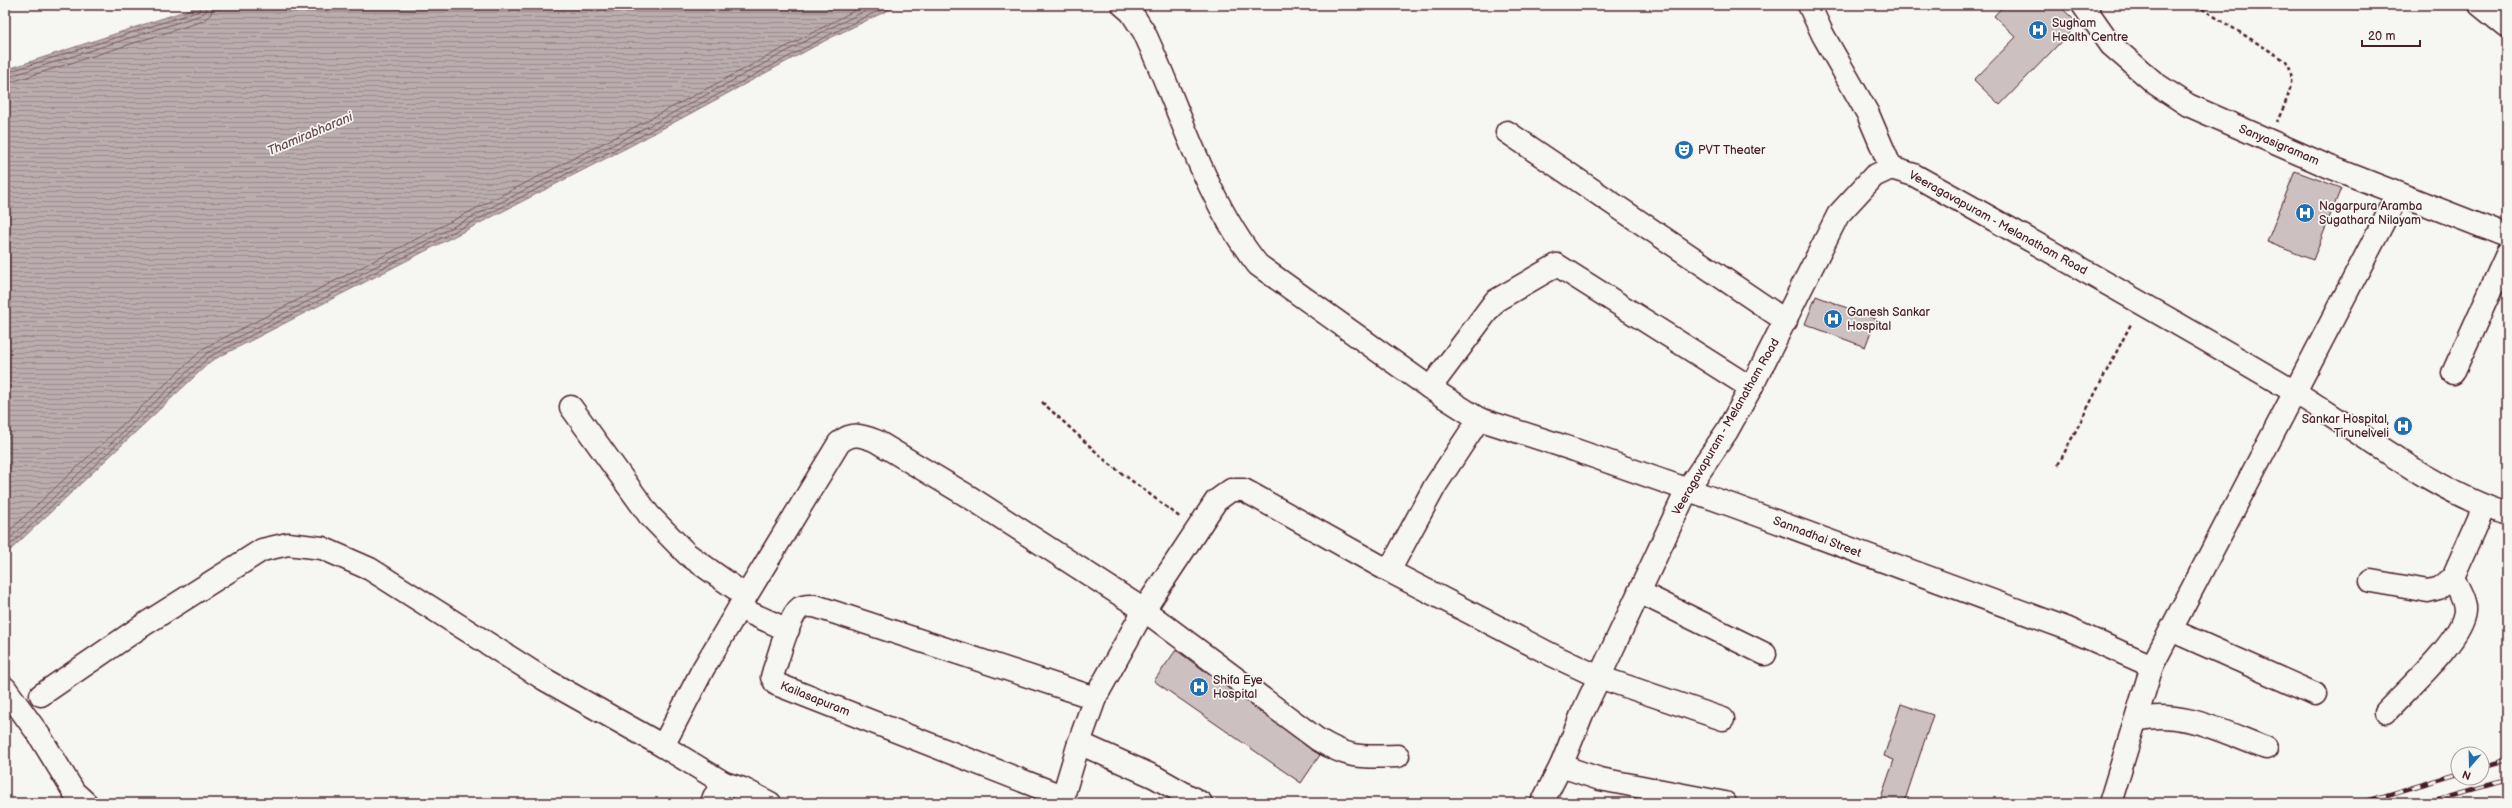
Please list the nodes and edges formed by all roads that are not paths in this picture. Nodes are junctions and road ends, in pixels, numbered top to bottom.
1 (1123, 5) edge
2 (1809, 5) edge
3 (2083, 5) edge
4 (2480, 5) edge
5 (2507, 27) edge
6 (1507, 132) dead end
7 (1892, 168) junction
8 (2398, 194) junction
9 (2507, 236) edge
10 (2507, 254) edge
11 (1786, 321) junction
12 (2454, 373) dead end
13 (1430, 388) junction
14 (1751, 388) junction
15 (2295, 392) junction
16 (571, 407) dead end
17 (1479, 419) junction
18 (1688, 490) junction
19 (2484, 507) junction
20 (2507, 514) edge
21 (1389, 571) junction
22 (2452, 577) junction
23 (2371, 580) dead end
24 (1639, 592) junction
25 (742, 602) junction
26 (1144, 610) junction
27 (788, 630) junction
28 (2171, 630) junction
29 (1765, 654) dead end
30 (2152, 666) junction
31 (1599, 677) junction
32 (5, 688) edge
33 (2315, 694) dead end
34 (41, 695) dead end
35 (1095, 698) junction
36 (2386, 712) dead end
37 (1723, 720) dead end
38 (2136, 720) junction
39 (1079, 744) junction
40 (663, 746) junction
41 (2266, 748) dead end
42 (1398, 756) dead end
43 (1561, 766) junction
44 (724, 783) junction
45 (1062, 800) edge
46 (86, 803) edge
47 (712, 803) edge
48 (770, 803) edge
49 (1201, 803) edge
50 (1542, 803) edge
51 (1725, 803) edge
52 (2110, 803) edge

1 - 13 street, Sannadhai Street
2 - 7 street
3 - 8 street, Sanyasigramam
4 - 5 street
6 - 11 street
7 - 11 street, Veeragavapuram - Melanatham Road
7 - 15 street, Veeragavapuram - Melanatham Road
8 - 9 street, Sanyasigramam
8 - 15 street
10 - 12 street
11 - 14 street, Veeragavapuram - Melanatham Road
13 - 14 street
13 - 17 street, Sannadhai Street
14 - 18 street, Veeragavapuram - Melanatham Road
15 - 19 street, Veeragavapuram - Melanatham Road
15 - 28 street
16 - 25 street
17 - 18 street, Sannadhai Street
17 - 21 street
18 - 24 street, Veeragavapuram - Melanatham Road
18 - 30 street, Sannadhai Street
19 - 20 street, Veeragavapuram - Melanatham Road
19 - 22 street
21 - 26 street
21 - 31 street
22 - 23 street
22 - 36 street
24 - 29 street
24 - 31 street, Veeragavapuram - Melanatham Road
25 - 26 street
25 - 27 street
25 - 40 street
26 - 35 street
26 - 42 street
27 - 35 street, Kailasapuram
27 - 45 street, Kailasapuram
28 - 30 street
28 - 33 street
30 - 38 street
31 - 37 street
31 - 43 street, Veeragavapuram - Melanatham Road
32 - 46 street
34 - 40 street
35 - 39 street
38 - 41 street
38 - 52 street
39 - 45 street
39 - 49 street
40 - 44 street
43 - 50 street, Veeragavapuram - Melanatham Road
43 - 51 street
44 - 47 street
44 - 48 street

